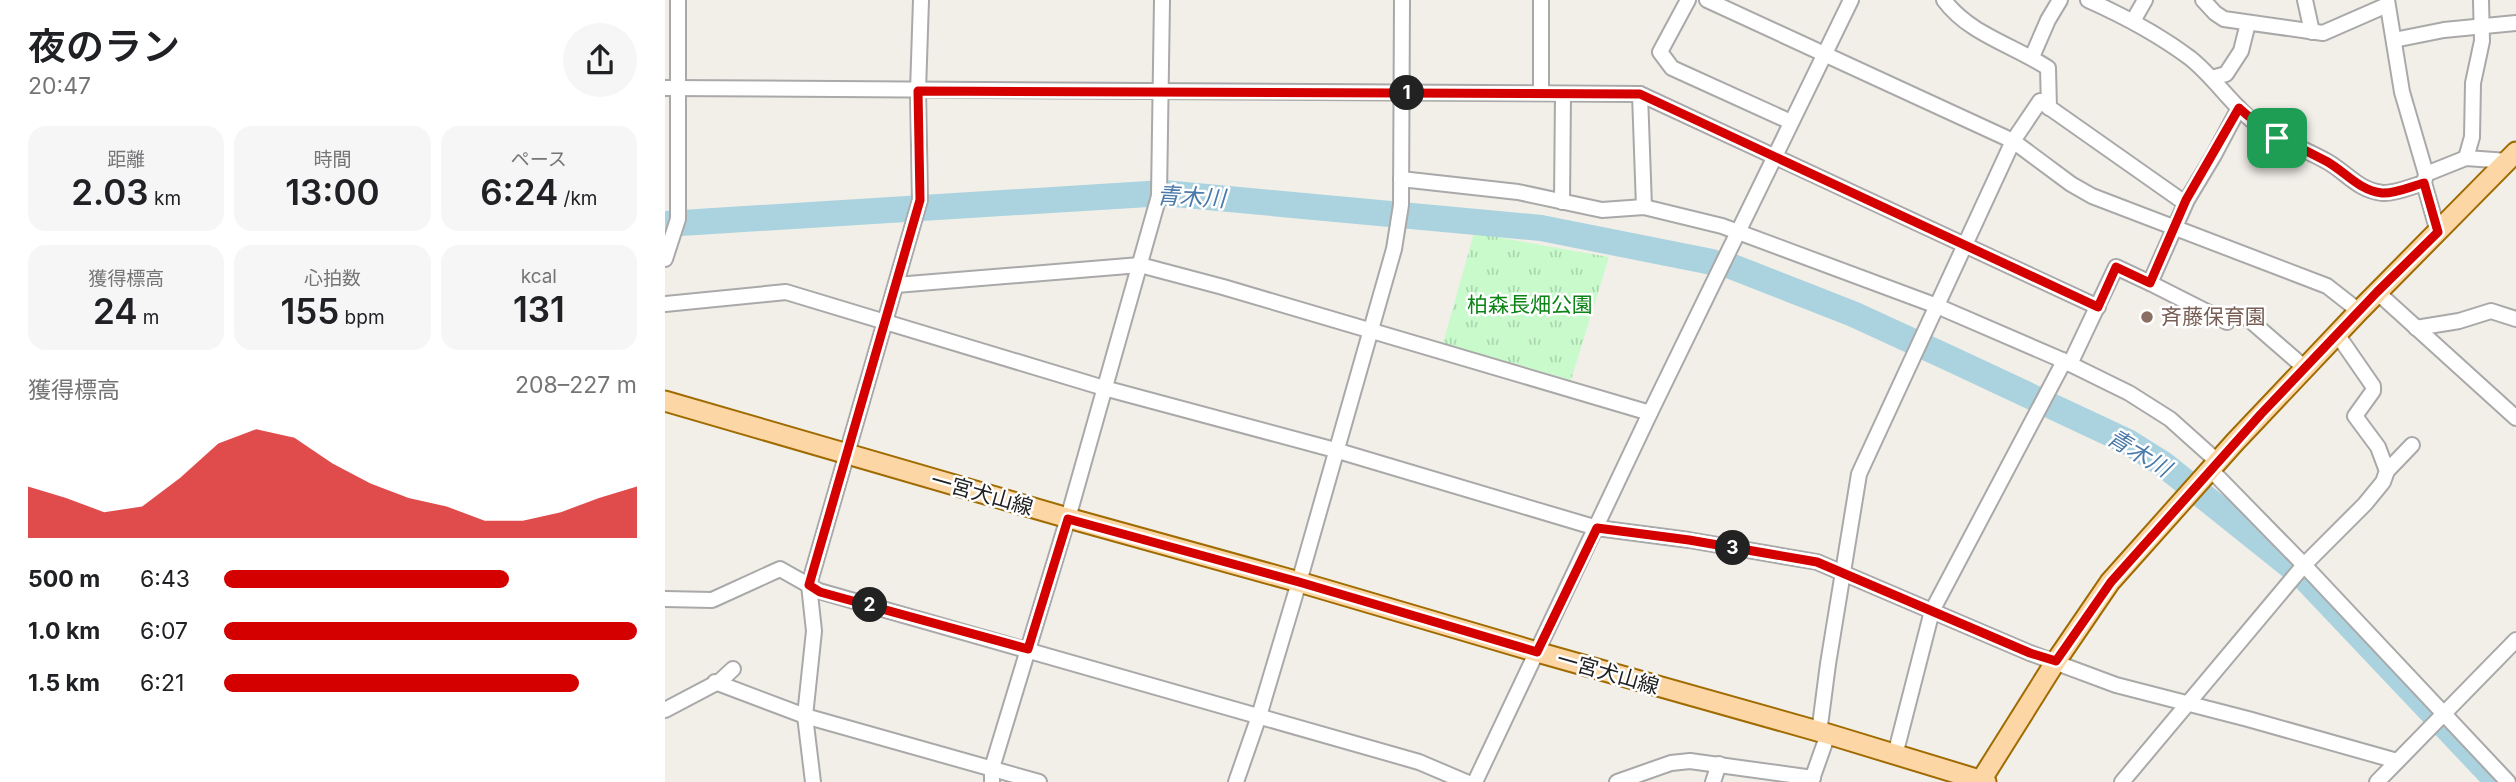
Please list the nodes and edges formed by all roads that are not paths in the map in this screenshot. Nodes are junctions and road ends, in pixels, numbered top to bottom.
1 (678, 0) edge
2 (921, 0) edge
3 (1162, 0) edge
4 (1402, 0) edge
5 (1541, 0) edge
6 (1688, 0) edge
7 (1707, 0) edge
8 (1851, 0) edge
9 (1944, 0) edge
10 (2060, 0) edge
11 (2088, 0) edge
12 (2145, 0) edge
13 (2203, 0) edge
14 (2305, 0) edge
15 (2481, 0) edge
16 (2387, 2) edge
17 (2133, 21) junction
18 (2248, 23) junction
19 (2516, 23) edge
20 (2482, 26) junction
21 (2312, 32) junction
22 (2394, 40) junction
23 (1825, 52) junction
24 (2032, 57) junction
25 (2212, 78) junction
26 (671, 88) edge
27 (918, 91) junction
28 (1162, 91) junction
29 (1403, 93) junction
30 (1541, 93) junction
31 (1563, 93) junction
32 (1640, 94) junction
33 (2049, 108) junction
34 (2239, 108) junction
35 (1791, 122) junction
36 (2013, 141) junction
37 (1775, 155) junction
38 (2512, 156) edge
39 (2466, 158) junction
40 (1401, 179) junction
41 (2425, 179) junction
42 (1562, 202) junction
43 (2185, 203) junction
44 (1644, 207) junction
45 (2175, 228) junction
46 (1738, 232) junction
47 (2438, 232) junction
48 (1963, 244) junction
49 (665, 258) edge
50 (1140, 265) junction
51 (2150, 283) junction
52 (896, 285) junction
53 (2377, 292) junction
54 (665, 304) edge
55 (1937, 306) junction
56 (2098, 307) junction
57 (2359, 311) junction
58 (2516, 319) edge
59 (885, 321) junction
60 (2416, 328) junction
61 (1369, 331) junction
62 (2337, 334) junction
63 (2066, 362) junction
64 (2305, 368) junction
65 (1104, 388) junction
66 (665, 401) edge
67 (1650, 413) junction
68 (2516, 418) edge
69 (2412, 445) dead end
70 (1335, 450) junction
71 (846, 454) junction
72 (2215, 466) junction
73 (2387, 471) junction
74 (1068, 519) junction
75 (1597, 528) junction
76 (2304, 565) junction
77 (1844, 575) junction
78 (1299, 582) junction
79 (809, 585) junction
80 (665, 598) edge
81 (1932, 611) junction
82 (2516, 640) edge
83 (1028, 649) junction
84 (1537, 652) junction
85 (2056, 661) junction
86 (733, 669) dead end
87 (715, 682) junction
88 (2187, 702) junction
89 (665, 710) edge
90 (2445, 714) junction
91 (805, 716) junction
92 (1259, 716) junction
93 (1824, 734) junction
94 (1895, 755) junction
95 (2397, 761) junction
96 (1719, 764) junction
97 (992, 775) edge
98 (1812, 780) edge
99 (813, 782) edge
100 (1039, 782) edge
101 (1236, 782) edge
102 (1466, 782) edge
103 (1475, 782) edge
104 (1617, 782) edge
105 (1713, 782) edge
106 (1982, 782) edge
107 (2122, 782) edge
108 (2377, 782) edge
109 (2508, 782) edge

1 - 26 street
2 - 27 street
3 - 28 street
4 - 29 street
5 - 30 street
6 - 35 street
7 - 23 street
8 - 23 street
9 - 24 street
10 - 24 street
11 - 17 street
12 - 17 street
13 - 18 street
14 - 21 street
15 - 20 street
16 - 21 street
16 - 22 street
17 - 25 street
18 - 21 street
18 - 25 street
19 - 20 street
20 - 22 street
20 - 39 street
22 - 41 street
23 - 35 street
23 - 36 street
24 - 33 street
25 - 34 street
26 - 27 street
26 - 49 street
27 - 28 street
27 - 52 street
28 - 29 street
28 - 50 street
29 - 30 street
29 - 40 street
30 - 31 street
31 - 32 street
31 - 42 street
32 - 37 street
32 - 44 street
33 - 36 street
33 - 43 street
34 - 41 street
34 - 43 street
35 - 37 street
36 - 45 street
36 - 48 street
37 - 46 street
37 - 48 street
38 - 39 street
38 - 47 main road
39 - 41 street
40 - 42 street
40 - 61 street
41 - 47 street
42 - 44 street
43 - 45 street
44 - 46 street
45 - 51 street
45 - 57 street
46 - 55 street
46 - 67 street
47 - 53 main road
48 - 55 street
48 - 56 street
50 - 52 street
50 - 61 street
50 - 65 street
51 - 56 street
51 - 64 street
52 - 59 street
53 - 57 main road
53 - 60 street
54 - 59 street
55 - 63 street
55 - 77 street
56 - 63 street
57 - 62 main road
58 - 60 street
59 - 65 street
59 - 71 street
60 - 68 street
61 - 67 street
61 - 70 street
62 - 64 main road
62 - 73 street
63 - 72 street
63 - 81 street
64 - 72 main road
65 - 70 street
65 - 74 street
66 - 71 main road, 一宮犬山線
67 - 75 street
69 - 73 street
70 - 75 street
70 - 78 street
71 - 74 main road, 一宮犬山線
71 - 79 street
72 - 76 street
72 - 85 main road
73 - 76 street
74 - 78 main road, 一宮犬山線
74 - 83 street
75 - 77 street
75 - 84 street
76 - 88 street
76 - 90 street
77 - 81 street
77 - 93 street
78 - 84 main road, 一宮犬山線
78 - 92 street
79 - 80 street
79 - 83 street
79 - 91 street
81 - 85 street
81 - 94 street
82 - 90 street
83 - 92 street
83 - 97 street
84 - 93 main road, 一宮犬山線
84 - 103 street
85 - 88 street
85 - 106 main road
86 - 87 street
87 - 89 street
87 - 91 street
88 - 95 street
88 - 107 street
90 - 95 street
90 - 109 street
91 - 97 street
91 - 99 street
92 - 101 street
92 - 102 street
93 - 94 main road, 一宮犬山線
93 - 98 street
94 - 106 main road, 一宮犬山線
95 - 108 street
96 - 98 street
96 - 104 street
96 - 105 street
97 - 100 street

